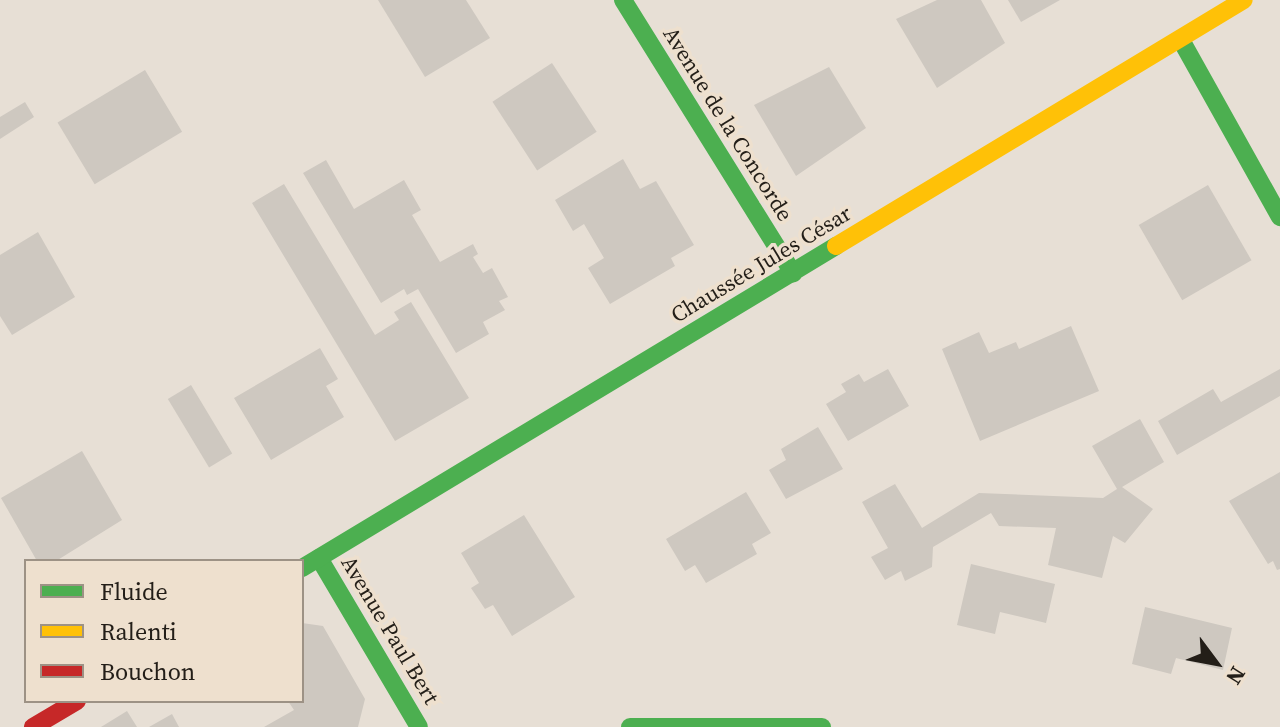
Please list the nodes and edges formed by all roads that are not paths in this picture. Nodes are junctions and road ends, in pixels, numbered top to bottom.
1 (623, 0) edge
2 (1244, 0) edge
3 (1181, 40) junction
4 (1280, 217) edge
5 (793, 273) junction
6 (319, 558) junction
7 (304, 567) edge
8 (74, 703) edge
9 (33, 727) edge
10 (419, 727) edge
11 (630, 727) edge
12 (822, 727) edge

1 - 5 street, Avenue de la Concorde
2 - 3 street, Chaussée Jules César
3 - 4 street
3 - 5 street, Chaussée Jules César
5 - 6 street, Chaussée Jules César
6 - 7 street, Chaussée Jules César
6 - 10 street, Avenue Paul Bert
8 - 9 street
11 - 12 street

